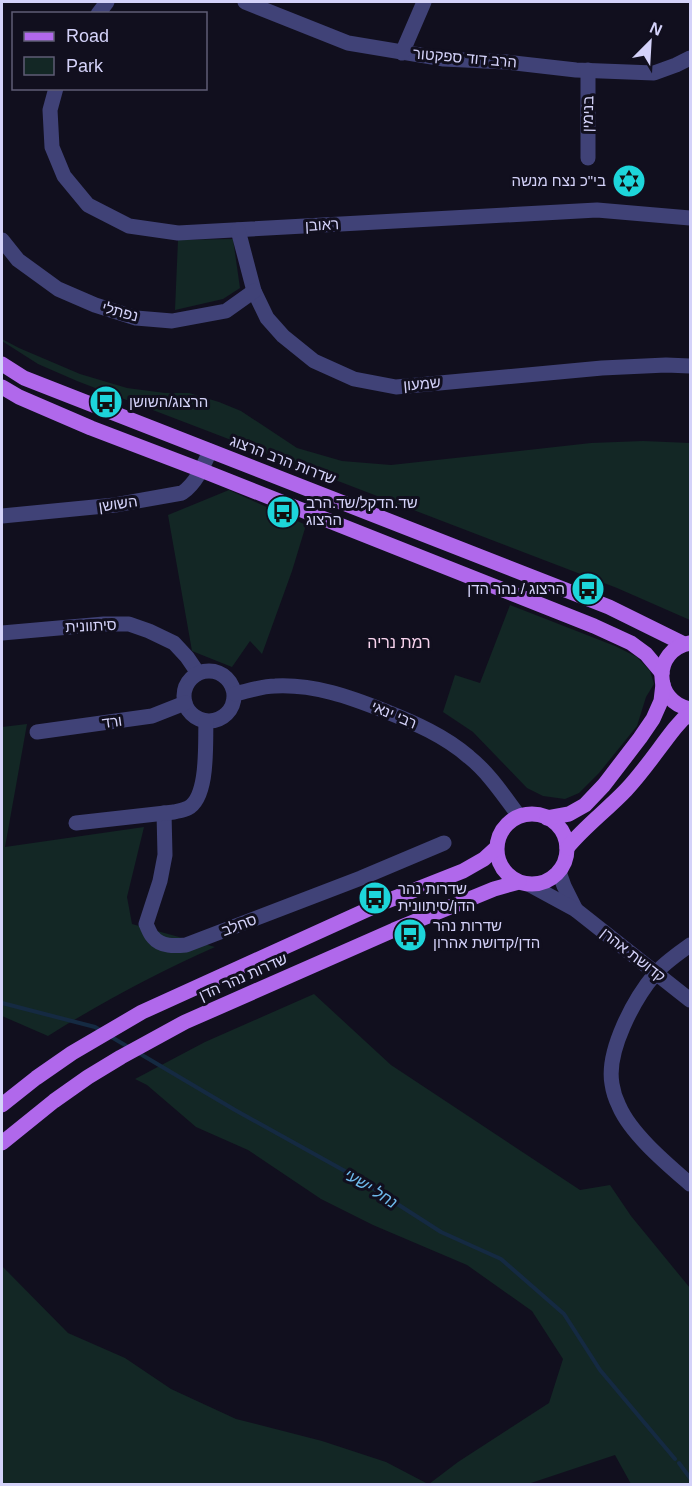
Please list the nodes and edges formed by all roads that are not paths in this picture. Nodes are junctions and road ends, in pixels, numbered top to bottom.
1 (245, 2) edge
2 (424, 2) edge
3 (402, 52) junction
4 (690, 58) edge
5 (588, 70) junction
6 (55, 90) edge
7 (588, 158) dead end
8 (690, 218) edge
9 (238, 230) junction
10 (2, 240) edge
11 (254, 291) junction
12 (2, 364) edge
13 (690, 366) edge
14 (2, 387) edge
15 (210, 451) junction
16 (201, 470) junction
17 (2, 516) edge
18 (2, 633) edge
19 (687, 644) edge
20 (198, 673) junction
21 (662, 679) junction
22 (235, 694) junction
23 (185, 703) junction
24 (690, 709) edge
25 (690, 715) edge
26 (206, 722) junction
27 (37, 732) dead end
28 (164, 813) junction
29 (519, 816) junction
30 (547, 818) junction
31 (76, 823) dead end
32 (444, 843) dead end
33 (567, 848) junction
34 (496, 849) junction
35 (559, 872) junction
36 (525, 884) junction
37 (576, 910) junction
38 (690, 945) edge
39 (656, 973) junction
40 (690, 1000) edge
41 (2, 1105) edge
42 (2, 1143) edge
43 (690, 1184) edge

1 - 3 street, הרב דוד ספקטור
2 - 3 street
3 - 5 street, הרב דוד ספקטור
4 - 5 street, הרב דוד ספקטור
5 - 7 street, בנימין
6 - 9 street, ראובן
8 - 9 street, ראובן
9 - 11 street, שמעון
10 - 11 street, נפתלי
11 - 13 street, שמעון
12 - 15 main road, שדרות הרב הרצוג
14 - 16 main road
15 - 16 street, השושן
15 - 19 main road, שדרות הרב הרצוג
16 - 17 street, השושן
16 - 21 main road
18 - 20 street, סיתוונית
19 - 21 main road
20 - 22 street
20 - 23 street
21 - 24 main road
21 - 30 main road
22 - 26 street
22 - 29 street, רבי ינאי
23 - 26 street
23 - 27 street, ורד
25 - 33 main road
26 - 28 street
28 - 31 street
28 - 32 street, סחלב
29 - 30 main road
29 - 34 main road
30 - 33 main road
33 - 35 main road
34 - 36 main road
34 - 41 main road, שדרות נהר הדן
35 - 36 main road
35 - 37 street, קדושת אהרן
36 - 37 street, קדושת אהרן
36 - 42 main road, שדרות נהר הדן
37 - 39 street, קדושת אהרן
38 - 39 street
39 - 40 street, קדושת אהרן
39 - 43 street

